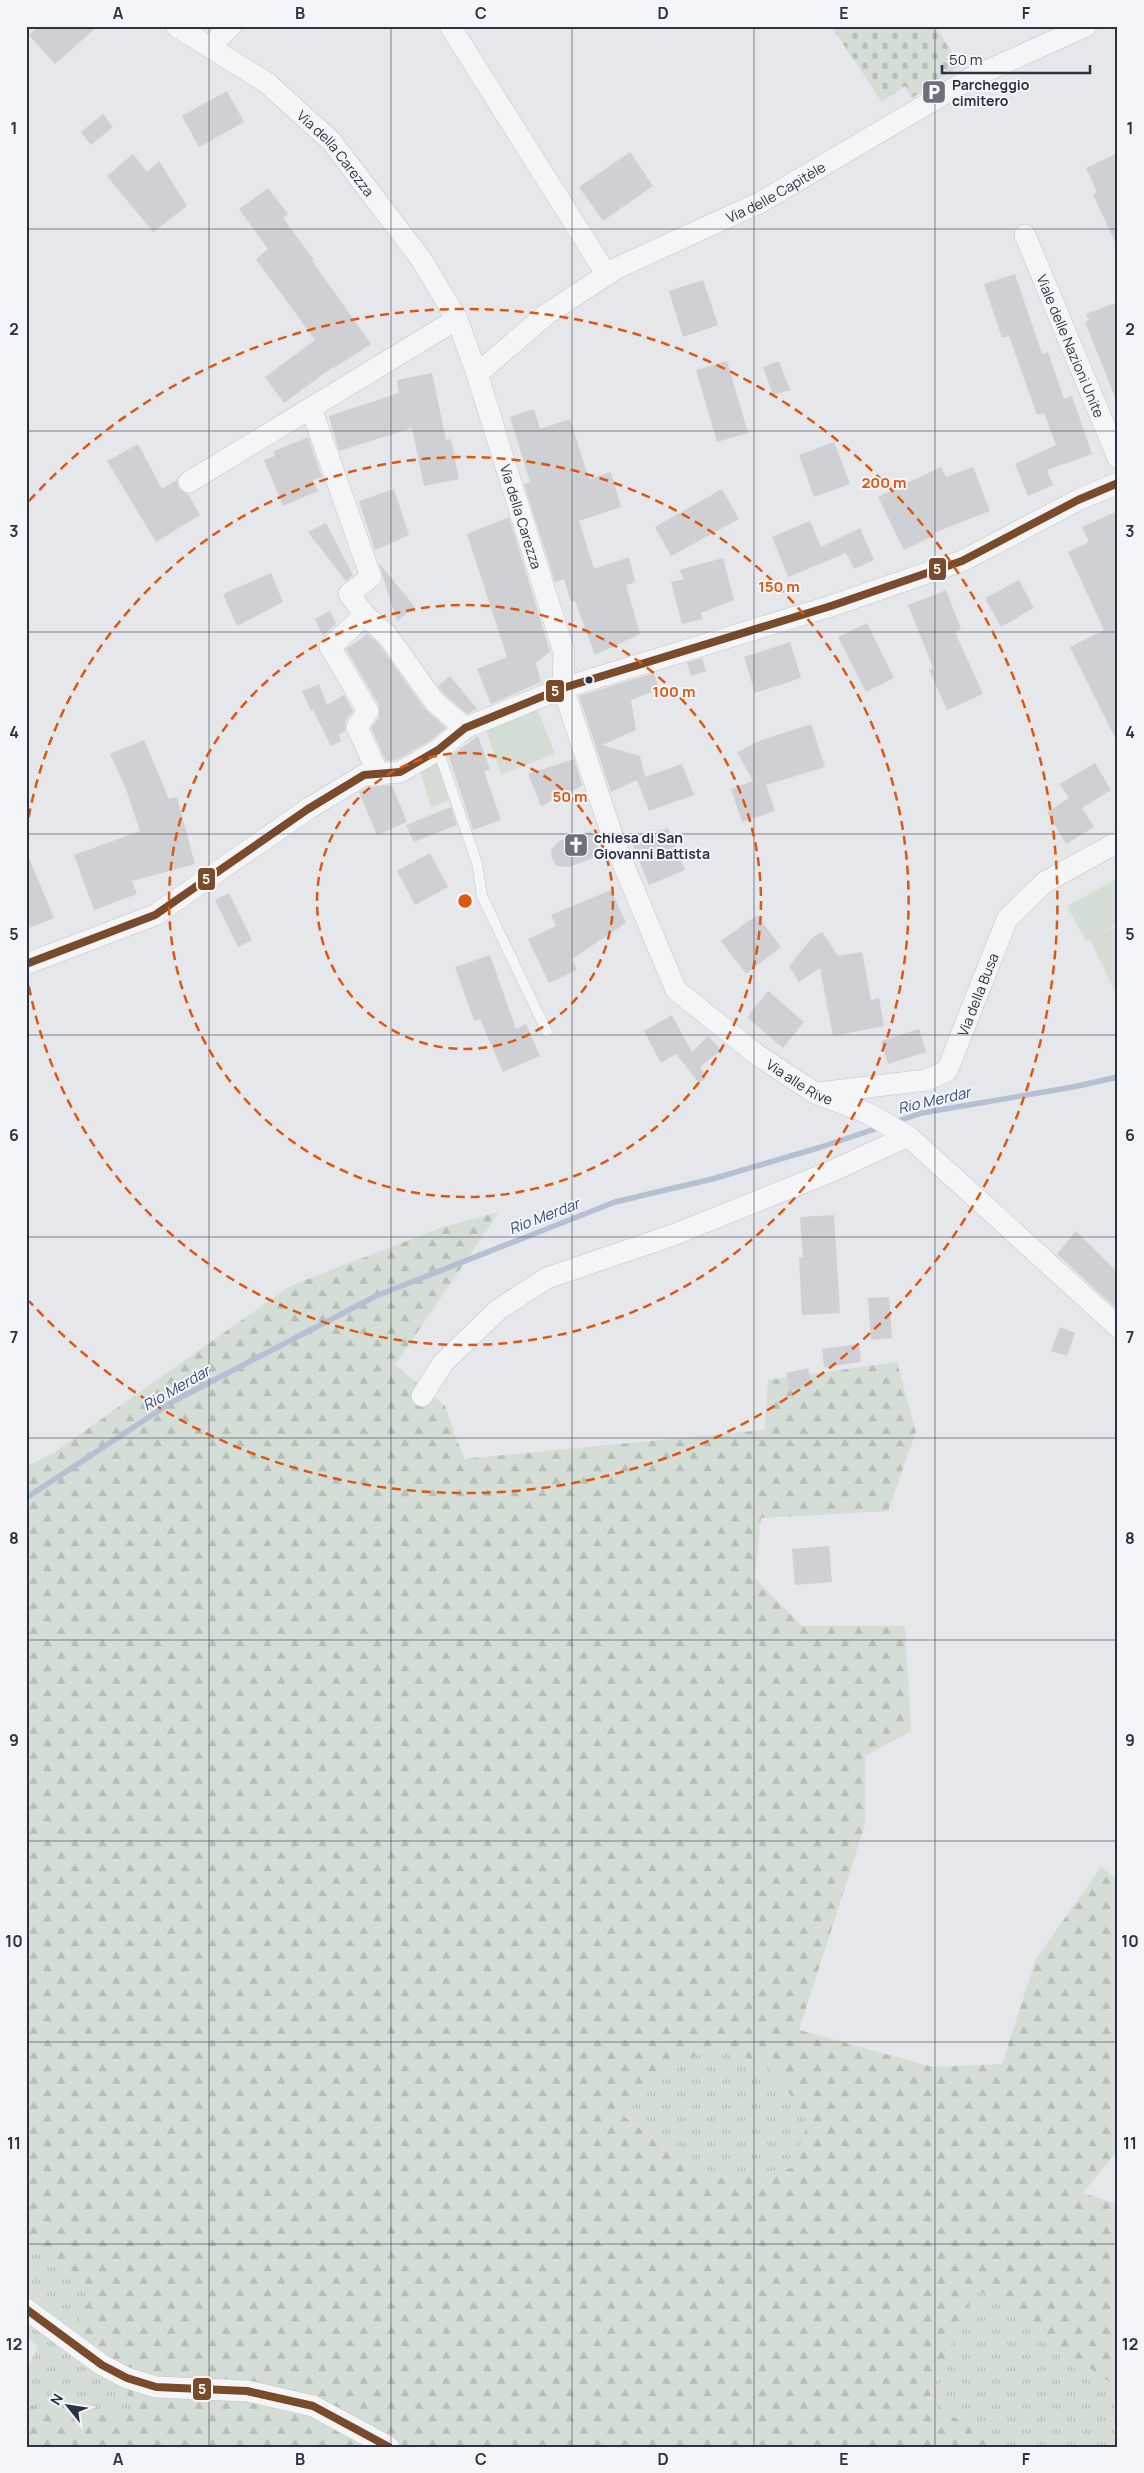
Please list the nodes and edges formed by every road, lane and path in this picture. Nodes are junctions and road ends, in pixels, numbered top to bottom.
1 (176, 26) edge
2 (231, 26) edge
3 (450, 26) edge
4 (1086, 26) edge
5 (210, 47) junction
6 (1025, 235) dead end
7 (607, 275) junction
8 (457, 319) junction
9 (477, 374) junction
10 (311, 408) junction
11 (1118, 458) edge
12 (189, 482) dead end
13 (1118, 483) edge
14 (365, 615) junction
15 (563, 688) junction
16 (465, 728) junction
17 (438, 750) junction
18 (379, 775) junction
19 (1118, 842) edge
20 (26, 964) edge
21 (547, 1032) dead end
22 (815, 1093) junction
23 (900, 1132) junction
24 (1118, 1327) edge
25 (422, 1396) dead end
26 (26, 2309) edge
27 (389, 2447) edge

1 - 5 street, Via della Carezza
2 - 5 street
3 - 7 street
4 - 7 street, Via delle Capitèle
5 - 8 street, Via della Carezza
6 - 11 street, Viale delle Nazioni Unite
7 - 9 street, Via delle Capitèle
8 - 9 street, Via della Carezza
8 - 10 street
9 - 15 street, Via della Carezza
10 - 12 street
10 - 14 street
13 - 15 street
14 - 16 street
14 - 18 street
15 - 16 street
15 - 22 street, Via alle Rive
16 - 17 street
17 - 18 street
17 - 21 lane
18 - 20 street
19 - 22 street, Via della Busa
22 - 23 street, Via alle Rive
23 - 24 street, Via alle Rive
23 - 25 street
26 - 27 street

